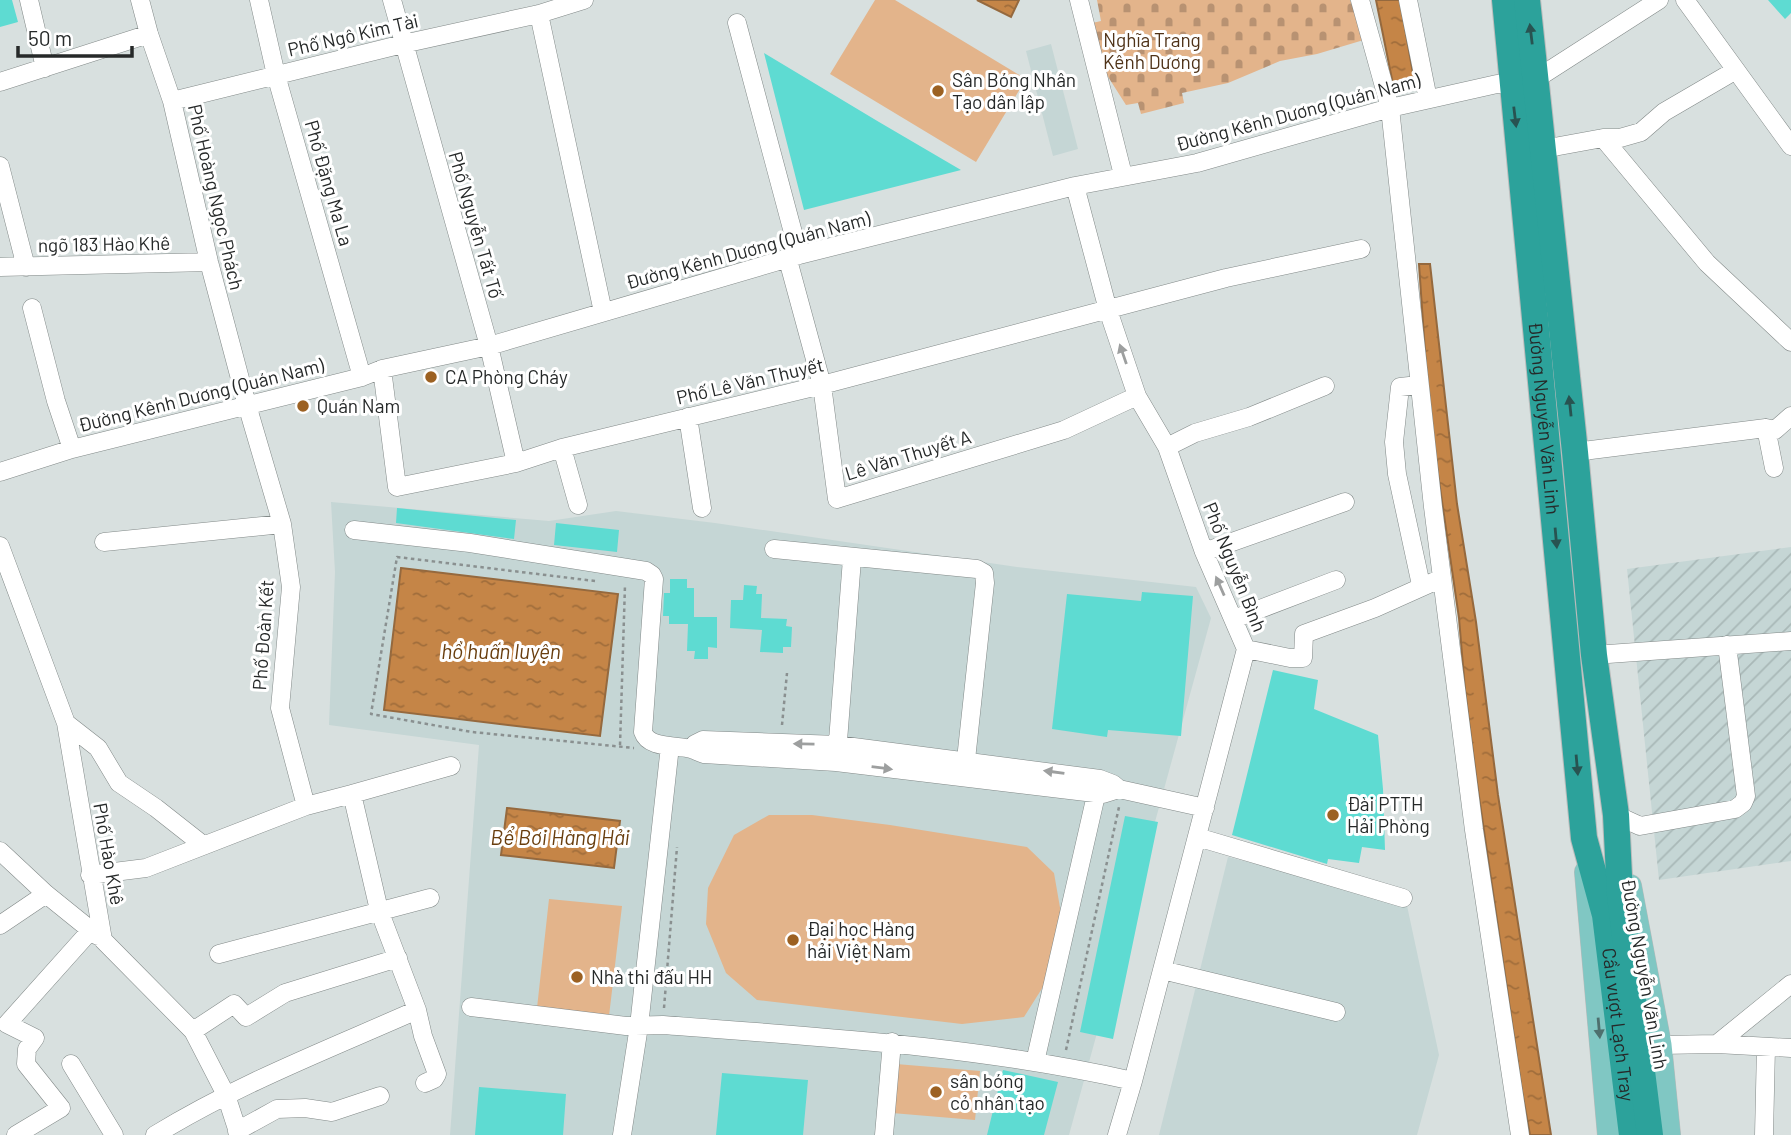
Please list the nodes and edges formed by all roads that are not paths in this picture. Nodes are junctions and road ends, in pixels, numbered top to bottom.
1 (29, 0) edge
2 (140, 0) edge
3 (259, 0) edge
4 (392, 0) edge
5 (584, 0) edge
6 (1080, 0) edge
7 (1360, 0) edge
8 (1408, 0) edge
9 (1505, 0) edge
10 (1527, 0) edge
11 (1659, 0) edge
12 (1685, 0) edge
13 (539, 14) junction
14 (737, 23) dead end
15 (149, 34) junction
16 (402, 44) junction
17 (45, 68) junction
18 (1736, 69) junction
19 (276, 75) junction
20 (0, 82) edge
21 (1524, 82) junction
22 (1428, 99) junction
23 (172, 101) junction
24 (1390, 108) junction
25 (1602, 138) junction
26 (1791, 146) edge
27 (1543, 149) junction
28 (0, 166) edge
29 (1123, 175) junction
30 (1075, 186) junction
31 (1361, 249) dead end
32 (794, 257) junction
33 (209, 262) junction
34 (0, 267) edge
35 (26, 267) junction
36 (32, 308) dead end
37 (1108, 310) junction
38 (603, 312) junction
39 (1791, 342) edge
40 (489, 346) junction
41 (382, 369) junction
42 (362, 377) junction
43 (1419, 385) junction
44 (822, 386) junction
45 (1325, 386) dead end
46 (1137, 397) junction
47 (247, 405) junction
48 (1791, 416) edge
49 (688, 417) junction
50 (1766, 428) junction
51 (1167, 447) junction
52 (562, 448) junction
53 (72, 449) junction
54 (1575, 452) junction
55 (516, 463) junction
56 (1774, 468) dead end
57 (0, 472) edge
58 (1345, 502) dead end
59 (578, 505) dead end
60 (702, 508) dead end
61 (282, 524) junction
62 (354, 530) dead end
63 (104, 542) dead end
64 (0, 546) edge
65 (774, 549) dead end
66 (1204, 552) junction
67 (852, 559) junction
68 (1442, 578) junction
69 (1336, 580) dead end
70 (1421, 585) junction
71 (1234, 619) junction
72 (1791, 640) edge
73 (1727, 645) junction
74 (1246, 649) junction
75 (1594, 655) junction
76 (66, 723) junction
77 (670, 746) junction
78 (694, 750) junction
79 (837, 754) junction
80 (452, 766) dead end
81 (965, 769) junction
82 (1098, 790) junction
83 (352, 794) junction
84 (306, 806) junction
85 (1205, 808) junction
86 (1616, 815) junction
87 (1197, 837) junction
88 (1584, 838) junction
89 (203, 845) junction
90 (0, 851) edge
91 (90, 875) junction
92 (46, 894) junction
93 (430, 898) dead end
94 (1403, 898) dead end
95 (1612, 905) junction
96 (379, 910) junction
97 (0, 925) edge
98 (97, 935) junction
99 (219, 954) dead end
100 (398, 958) junction
101 (1162, 970) junction
102 (1791, 984) edge
103 (471, 1007) dead end
104 (417, 1010) junction
105 (1336, 1012) dead end
106 (639, 1026) junction
107 (192, 1031) junction
108 (892, 1042) junction
109 (1717, 1044) junction
110 (1660, 1045) junction
111 (1766, 1046) junction
112 (1791, 1048) edge
113 (1035, 1062) junction
114 (71, 1063) dead end
115 (1133, 1081) junction
116 (425, 1083) dead end
117 (226, 1095) junction
118 (380, 1096) dead end
119 (238, 1133) edge
120 (16, 1135) edge
121 (114, 1135) edge
122 (155, 1135) edge
123 (622, 1135) edge
124 (884, 1135) edge
125 (1116, 1135) edge
126 (1520, 1135) edge
127 (1609, 1135) edge
128 (1632, 1135) edge
129 (1650, 1135) edge
130 (1669, 1135) edge
131 (1764, 1135) edge

1 - 17 street
2 - 15 street, Phố Hoàng Ngọc Phách
3 - 19 street, Phố Đặng Ma La
4 - 16 street, Phố Nguyễn Tất Tố
5 - 13 street, Phố Ngô Kim Tài
6 - 29 street
7 - 24 street
8 - 22 street
9 - 21 highway, Đường Nguyễn Văn Linh
21 -> 10 highway, Đường Nguyễn Văn Linh
11 - 21 street
12 - 18 street
13 - 16 street, Phố Ngô Kim Tài
13 - 38 street
14 - 32 street, Lê Văn Thuyết A
15 - 17 street
15 - 23 street, Phố Hoàng Ngọc Phách
16 - 19 street, Phố Ngô Kim Tài
16 - 40 street, Phố Nguyễn Tất Tố
17 - 20 street
18 - 25 street
18 - 26 street
19 - 23 street, Phố Ngô Kim Tài
19 - 42 street, Phố Đặng Ma La
21 - 22 street, Đường Kênh Dương (Quán Nam)
21 - 27 highway, Đường Nguyễn Văn Linh
21 -> 88 highway, Đường Nguyễn Văn Linh
22 - 24 street, Đường Kênh Dương (Quán Nam)
23 - 33 street, Phố Hoàng Ngọc Phách
24 - 29 street, Đường Kênh Dương (Quán Nam)
24 - 43 street
25 - 27 street
25 - 39 street
54 -> 27 highway, Đường Nguyễn Văn Linh
28 - 35 street
29 - 30 street, Đường Kênh Dương (Quán Nam)
30 - 32 street, Đường Kênh Dương (Quán Nam)
30 - 37 street, Phố Nguyễn Bình
31 - 37 street, Phố Lê Văn Thuyết
32 - 38 street, Đường Kênh Dương (Quán Nam)
32 - 44 street, Lê Văn Thuyết A
33 - 35 street, ngõ 183 Hào Khê
33 - 47 street, Phố Hoàng Ngọc Phách
34 - 35 street, ngõ 183 Hào Khê
36 - 53 street
37 - 44 street, Phố Lê Văn Thuyết
46 -> 37 street, Phố Nguyễn Bình
38 - 40 street, Đường Kênh Dương (Quán Nam)
40 - 41 street, Đường Kênh Dương (Quán Nam)
40 - 55 street, Phố Nguyễn Tất Tố
41 - 42 street, Đường Kênh Dương (Quán Nam)
41 - 55 street, Phố Lê Văn Thuyết
42 - 47 street, Đường Kênh Dương (Quán Nam)
43 - 68 street
43 - 70 street
44 - 46 street, Lê Văn Thuyết A
44 - 49 street, Phố Lê Văn Thuyết
45 - 51 street
46 - 51 street, Phố Nguyễn Bình
47 - 53 street, Đường Kênh Dương (Quán Nam)
47 - 61 street, Phố Đoàn Kết
48 - 50 street
49 - 52 street, Phố Lê Văn Thuyết
49 - 60 street
50 - 54 street
50 - 56 street
51 - 66 street, Phố Nguyễn Bình
52 - 55 street, Phố Lê Văn Thuyết
52 - 59 street
53 - 57 street, Đường Kênh Dương (Quán Nam)
54 - 75 highway, Đường Nguyễn Văn Linh
58 - 66 street
61 - 63 street
61 - 84 street, Phố Đoàn Kết
62 - 77 street
64 - 76 street, Phố Hào Khê
65 - 67 street
71 -> 66 street, Phố Nguyễn Bình
67 - 79 street
67 - 81 street
68 - 70 street
68 - 126 street
69 - 71 street
70 - 74 street
71 - 74 street, Phố Nguyễn Bình
72 - 73 street
73 - 75 street
73 - 86 street
74 - 85 street, Phố Nguyễn Bình
75 - 86 highway, Đường Nguyễn Văn Linh
76 - 89 street
76 - 91 street, Phố Hào Khê
77 - 78 street
77 - 106 street
78 - 79 street
79 -> 78 street
79 - 81 street
80 - 83 street
81 - 82 street
82 - 85 street
82 - 113 street
83 - 84 street
83 - 96 street
84 - 89 street
85 - 87 street, Phố Nguyễn Bình
86 - 95 highway, Đường Nguyễn Văn Linh
86 - 110 main road, Đường Nguyễn Văn Linh
87 - 94 street
87 - 101 street, Phố Nguyễn Bình
88 - 95 highway, Đường Nguyễn Văn Linh
88 -> 127 main road, Đường Nguyễn Văn Linh
89 - 91 street
90 - 92 street
91 - 98 street, Phố Hào Khê
92 - 97 street
92 - 98 street
93 - 96 street
95 - 128 highway, Cầu vượt Lạch Tray
95 - 129 highway, Cầu vượt Lạch Tray
96 - 99 street
96 - 100 street
98 - 107 street
98 - 120 street
100 - 104 street
100 - 107 street
101 - 105 street
101 - 115 street, Phố Nguyễn Bình
102 - 109 street
103 - 106 street
104 - 116 street
104 - 117 street
106 - 108 street
106 - 123 street
107 - 117 street
108 - 113 street
108 - 124 street
109 - 110 street
109 - 111 street
110 - 130 main road, Đường Nguyễn Văn Linh
111 - 112 street
111 - 131 street
113 - 115 street
114 - 121 street
115 - 125 street, Phố Nguyễn Bình
117 - 119 street
117 - 122 street
118 - 119 street

